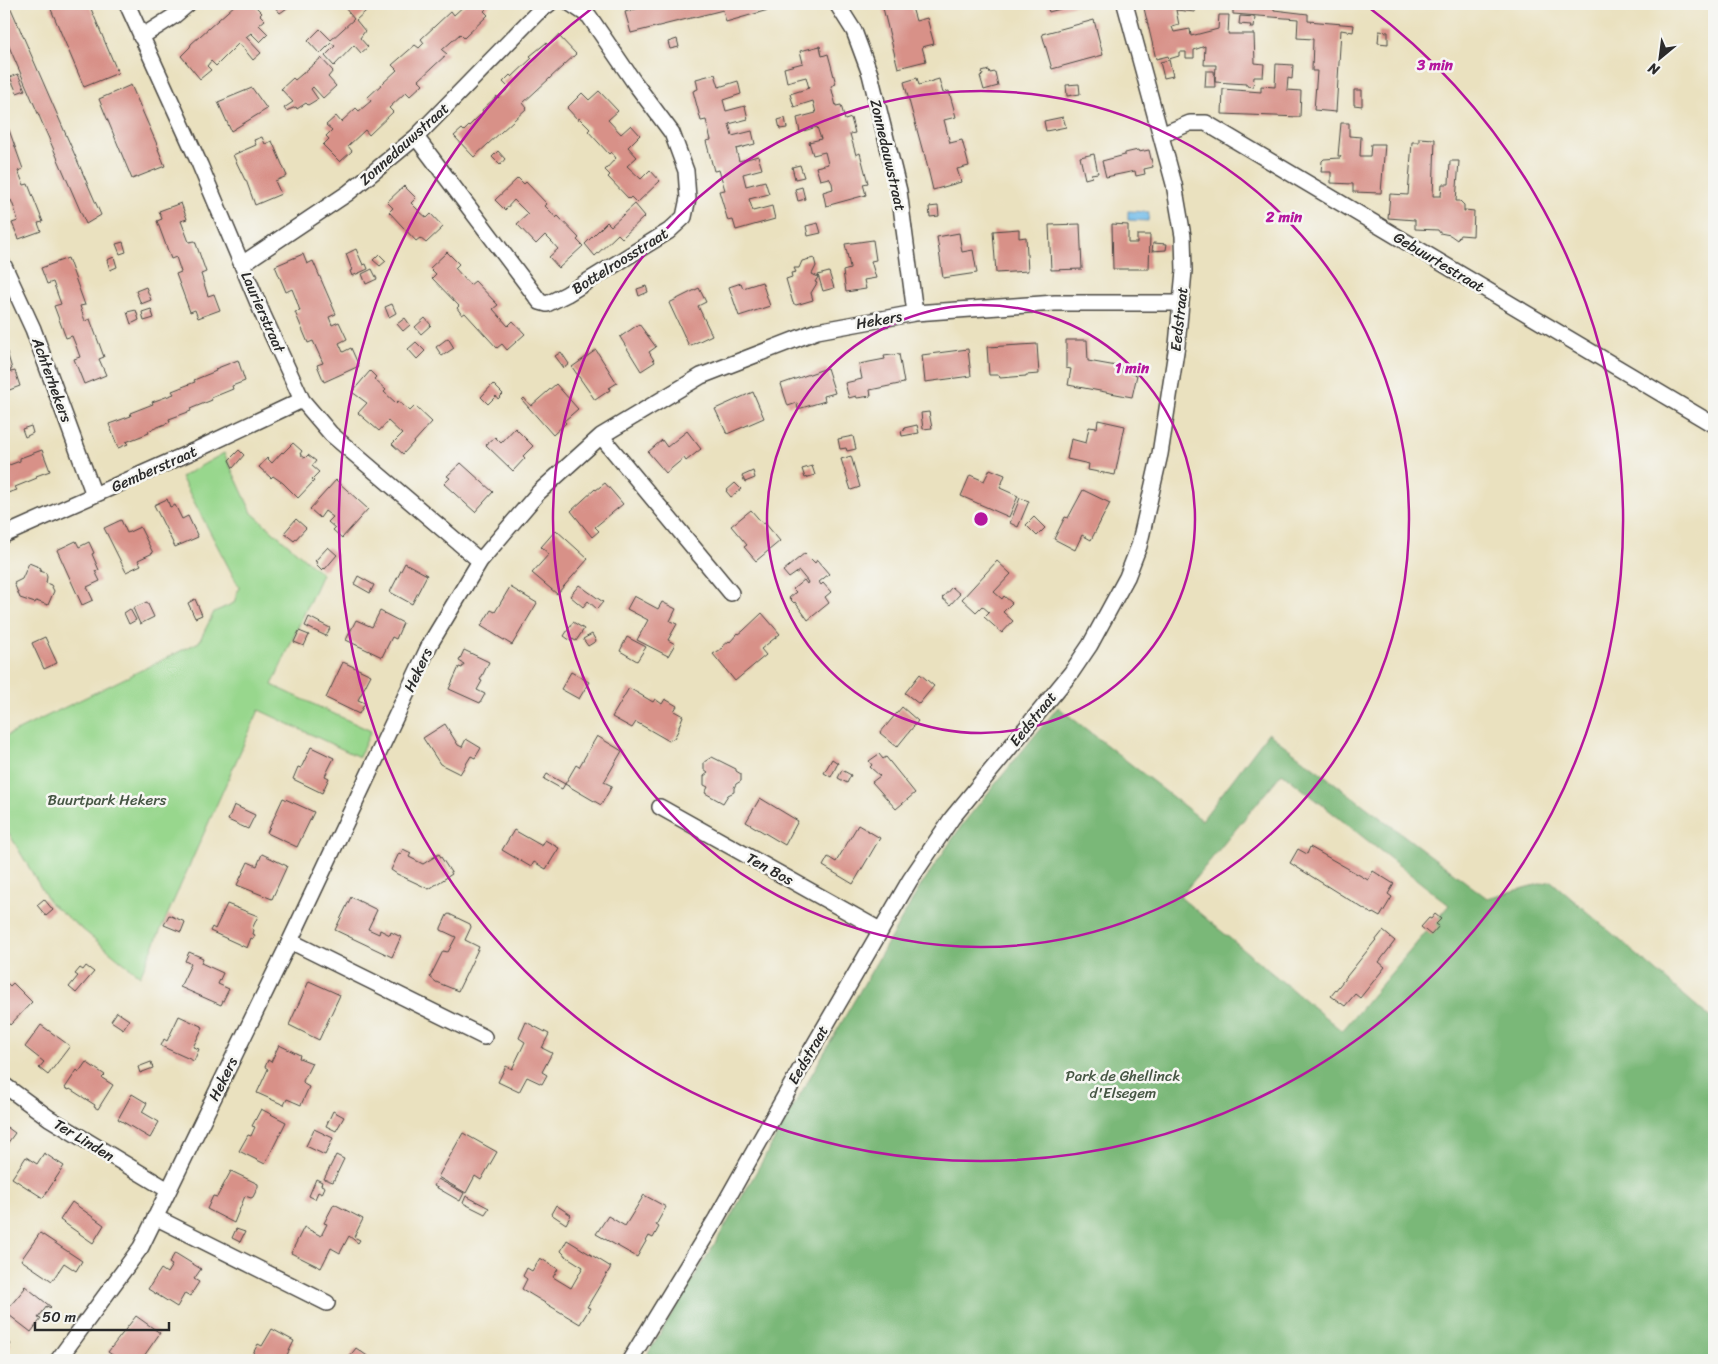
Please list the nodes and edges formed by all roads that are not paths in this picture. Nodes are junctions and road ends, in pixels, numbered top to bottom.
1 (127, 4) edge
2 (188, 4) edge
3 (549, 4) edge
4 (571, 4) edge
5 (837, 4) edge
6 (1125, 4) edge
7 (141, 38) junction
8 (1161, 135) junction
9 (416, 137) junction
10 (242, 264) junction
11 (4, 266) edge
12 (1181, 303) junction
13 (915, 313) junction
14 (302, 400) junction
15 (1714, 424) edge
16 (602, 436) junction
17 (94, 495) junction
18 (4, 536) edge
19 (480, 561) junction
20 (731, 593) dead end
21 (660, 807) dead end
22 (880, 930) junction
23 (290, 941) junction
24 (484, 1036) dead end
25 (4, 1085) edge
26 (168, 1190) junction
27 (155, 1216) junction
28 (327, 1303) dead end
29 (58, 1360) edge
30 (630, 1360) edge

1 - 7 street, Laurierstraat
2 - 7 street
3 - 9 street, Zonnedauwstraat
4 - 9 street, Bottelroosstraat
5 - 13 street, Zonnedauwstraat
6 - 8 street, Eedstraat
7 - 10 street, Laurierstraat
8 - 12 street, Eedstraat
8 - 15 street, Gebuurtestraat
9 - 10 street, Zonnedauwstraat
10 - 14 street, Laurierstraat
11 - 17 street, Achterhekers
12 - 13 street, Hekers
12 - 22 street, Eedstraat
13 - 16 street, Hekers
14 - 17 street, Gemberstraat
14 - 19 street, Laurierstraat
16 - 19 street, Hekers
16 - 20 street
17 - 18 street, Gemberstraat
19 - 23 street, Hekers
21 - 22 street, Ten Bos
22 - 30 street, Eedstraat
23 - 24 street
23 - 26 street, Hekers
25 - 26 street, Ter Linden
26 - 27 street, Hekers
27 - 28 street
27 - 29 street, Hekers

